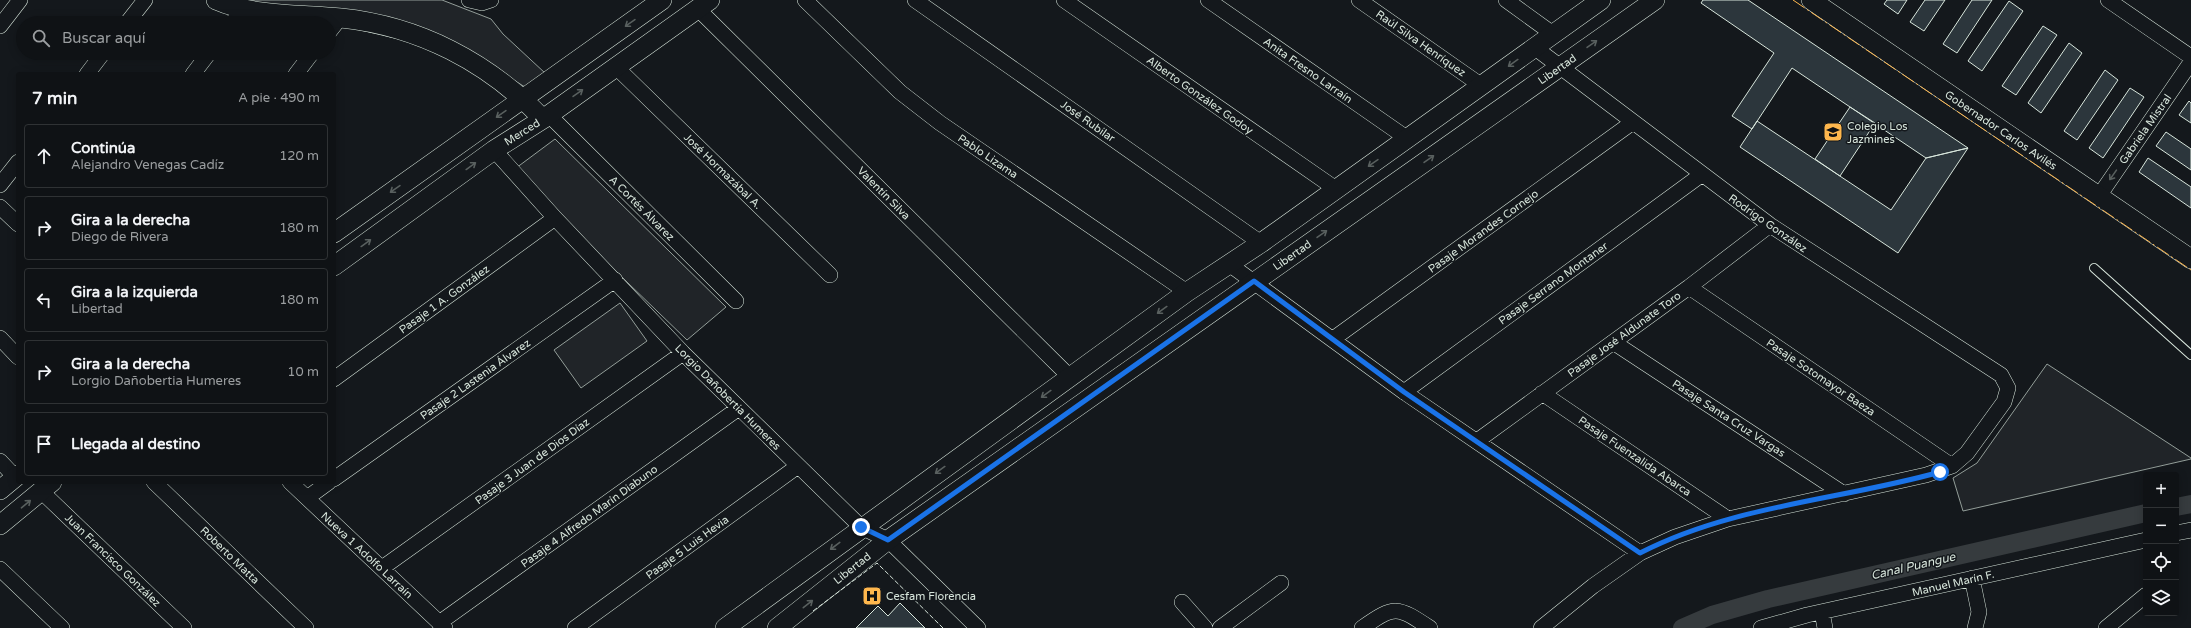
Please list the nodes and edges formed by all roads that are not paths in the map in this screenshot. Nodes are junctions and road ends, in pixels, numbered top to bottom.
1 (20, 0) edge
2 (145, 0) edge
3 (216, 0) edge
4 (469, 0) edge
5 (491, 0) edge
6 (662, 0) edge
7 (805, 0) edge
8 (915, 0) edge
9 (1064, 0) edge
10 (1208, 0) edge
11 (1360, 0) edge
12 (1506, 0) edge
13 (1601, 0) edge
14 (1655, 0) edge
15 (1811, 0) edge
16 (2108, 0) edge
17 (704, 4) edge
18 (244, 8) junction
19 (132, 16) edge
20 (238, 16) edge
21 (287, 16) edge
22 (336, 25) edge
23 (0, 26) edge
24 (1553, 34) junction
25 (1534, 48) junction
26 (2191, 57) edge
27 (98, 60) edge
28 (204, 60) edge
29 (307, 60) edge
30 (2191, 62) edge
31 (616, 66) junction
32 (1560, 67) junction
33 (89, 72) edge
34 (195, 72) edge
35 (298, 72) edge
36 (1482, 86) junction
37 (523, 98) junction
38 (545, 116) junction
39 (1633, 122) junction
40 (1408, 139) junction
41 (494, 150) junction
42 (16, 165) edge
43 (1701, 175) junction
44 (0, 185) edge
45 (1336, 189) junction
46 (2099, 196) junction
47 (0, 207) edge
48 (555, 218) junction
49 (16, 222) edge
50 (1770, 225) junction
51 (336, 232) edge
52 (1261, 243) junction
53 (2191, 259) edge
54 (1229, 264) junction
55 (336, 265) edge
56 (2094, 268) dead end
57 (830, 275) dead end
58 (615, 280) junction
59 (1254, 281) junction
60 (1690, 287) junction
61 (1187, 292) junction
62 (736, 301) dead end
63 (0, 338) edge
64 (1333, 339) junction
65 (1613, 342) junction
66 (683, 353) junction
67 (16, 355) edge
68 (2191, 355) edge
69 (1070, 377) junction
70 (336, 378) edge
71 (1404, 392) junction
72 (1542, 393) junction
73 (739, 408) junction
74 (1477, 441) junction
75 (0, 461) edge
76 (798, 466) junction
77 (1952, 466) junction
78 (16, 475) edge
79 (16, 477) edge
80 (336, 478) edge
81 (156, 484) edge
82 (292, 484) edge
83 (326, 484) edge
84 (47, 487) edge
85 (0, 490) edge
86 (1844, 494) junction
87 (307, 498) junction
88 (1728, 520) junction
89 (0, 526) edge
90 (861, 527) junction
91 (2191, 530) edge
92 (2179, 532) edge
93 (888, 540) junction
94 (2143, 541) edge
95 (1640, 553) junction
96 (382, 568) junction
97 (0, 569) edge
98 (1972, 578) junction
99 (1281, 583) dead end
100 (2143, 597) edge
101 (1182, 602) dead end
102 (1822, 612) junction
103 (442, 625) edge
104 (733, 626) edge
105 (62, 628) edge
106 (184, 628) edge
107 (306, 628) edge
108 (575, 628) edge
109 (777, 628) edge
110 (978, 628) edge
111 (1205, 628) edge
112 (1220, 628) edge
113 (1362, 628) edge
114 (1430, 628) edge
115 (1541, 628) edge
116 (1761, 628) edge
117 (1825, 628) edge
118 (1975, 628) edge
119 (2106, 628) edge

1 - 23 street
2 - 19 street
3 - 18 street
4 - 5 street
6 -> 37 street
7 - 61 street, Pablo Lizama
8 - 52 street, José Rubilar
9 - 45 street, Alberto González Godoy
10 - 40 street, Anita Fresno Larraín
11 - 36 street, Raúl Silva Henríquez
12 - 24 street
13 - 24 street
32 -> 14 street, Libertad
15 - 46 street, Gobernador Carlos Avilés
16 - 26 street
17 - 31 street, Merced
17 - 69 street, Valentín Silva
18 - 20 street
18 - 21 street
22 - 37 street
24 - 25 street
25 - 32 street, Rodrigo González
25 -> 36 street
27 - 33 street
28 - 34 street
29 - 35 street
30 -> 46 street, Gabriela Mistral
38 -> 31 street, Merced
31 - 57 street, José Hormazábal A.
32 - 39 street, Rodrigo González
59 -> 32 street, Libertad
36 - 40 street
37 - 38 street
37 -> 51 street
38 - 41 street, Merced
38 - 62 street, A Cortés Álvarez
39 - 43 street, Rodrigo González
39 - 64 street, Pasaje Morandes Cornejo
40 -> 45 street
41 - 48 street, Lorgio Dañobertia Humeres
55 -> 41 street, Merced
42 - 44 street
43 - 50 street, Rodrigo González
43 - 71 street, Pasaje Serrano Montaner
45 - 52 street
46 - 53 street, Gobernador Carlos Avilés
47 - 49 street
48 - 58 street, Lorgio Dañobertia Humeres
48 - 70 street, Pasaje 1 A. González
50 - 60 street, Pasaje José Aldunate Toro
50 - 77 street, Rodrigo González
52 - 54 street
54 - 59 street
54 - 61 street
56 - 68 lane
58 - 66 street, Lorgio Dañobertia Humeres
58 - 80 street, Pasaje 2 Lastenia Álvarez
59 - 64 street
59 - 93 street, Libertad
60 - 65 street, Pasaje José Aldunate Toro
60 - 77 street, Pasaje Sotomayor Baeza
61 -> 69 street
63 - 67 street
64 - 71 street
65 - 72 street, Pasaje José Aldunate Toro
65 - 86 street, Pasaje Santa Cruz Vargas
66 - 73 street, Lorgio Dañobertia Humeres
66 - 96 street, Pasaje 3 Juan de Dios Díaz
69 -> 90 street
71 - 74 street
72 - 74 street, Pasaje José Aldunate Toro
72 - 88 street, Pasaje Fuenzalida Abarca
73 - 76 street, Lorgio Dañobertia Humeres
73 - 103 street, Pasaje 4 Alfredo Marín Diabuno
74 - 95 street
75 - 78 street
76 - 90 street, Lorgio Dañobertia Humeres
76 - 108 street, Pasaje 5 Luis Hevia
77 - 86 street
79 - 85 street
81 - 107 street, Roberto Matta
82 - 87 street, Nueva 1 Adolfo Larraín
83 - 87 street
89 -> 84 street
84 - 106 street, Juan Francisco González
86 - 88 street
87 - 96 street, Nueva 1 Adolfo Larraín
88 - 95 street
90 - 93 street, Lorgio Dañobertia Humeres
90 -> 104 street
91 - 92 street
109 -> 93 street, Libertad
93 - 110 street, Lorgio Dañobertia Humeres
94 - 98 street, Manuel Marín F.
95 - 115 street
96 - 103 street, Nueva 1 Adolfo Larraín
97 - 105 street
98 - 102 street, Manuel Marín F.
98 - 118 street
99 - 112 street
100 - 119 street
101 - 111 street
102 - 116 street, Manuel Marín F.
102 - 117 street
113 - 114 street

